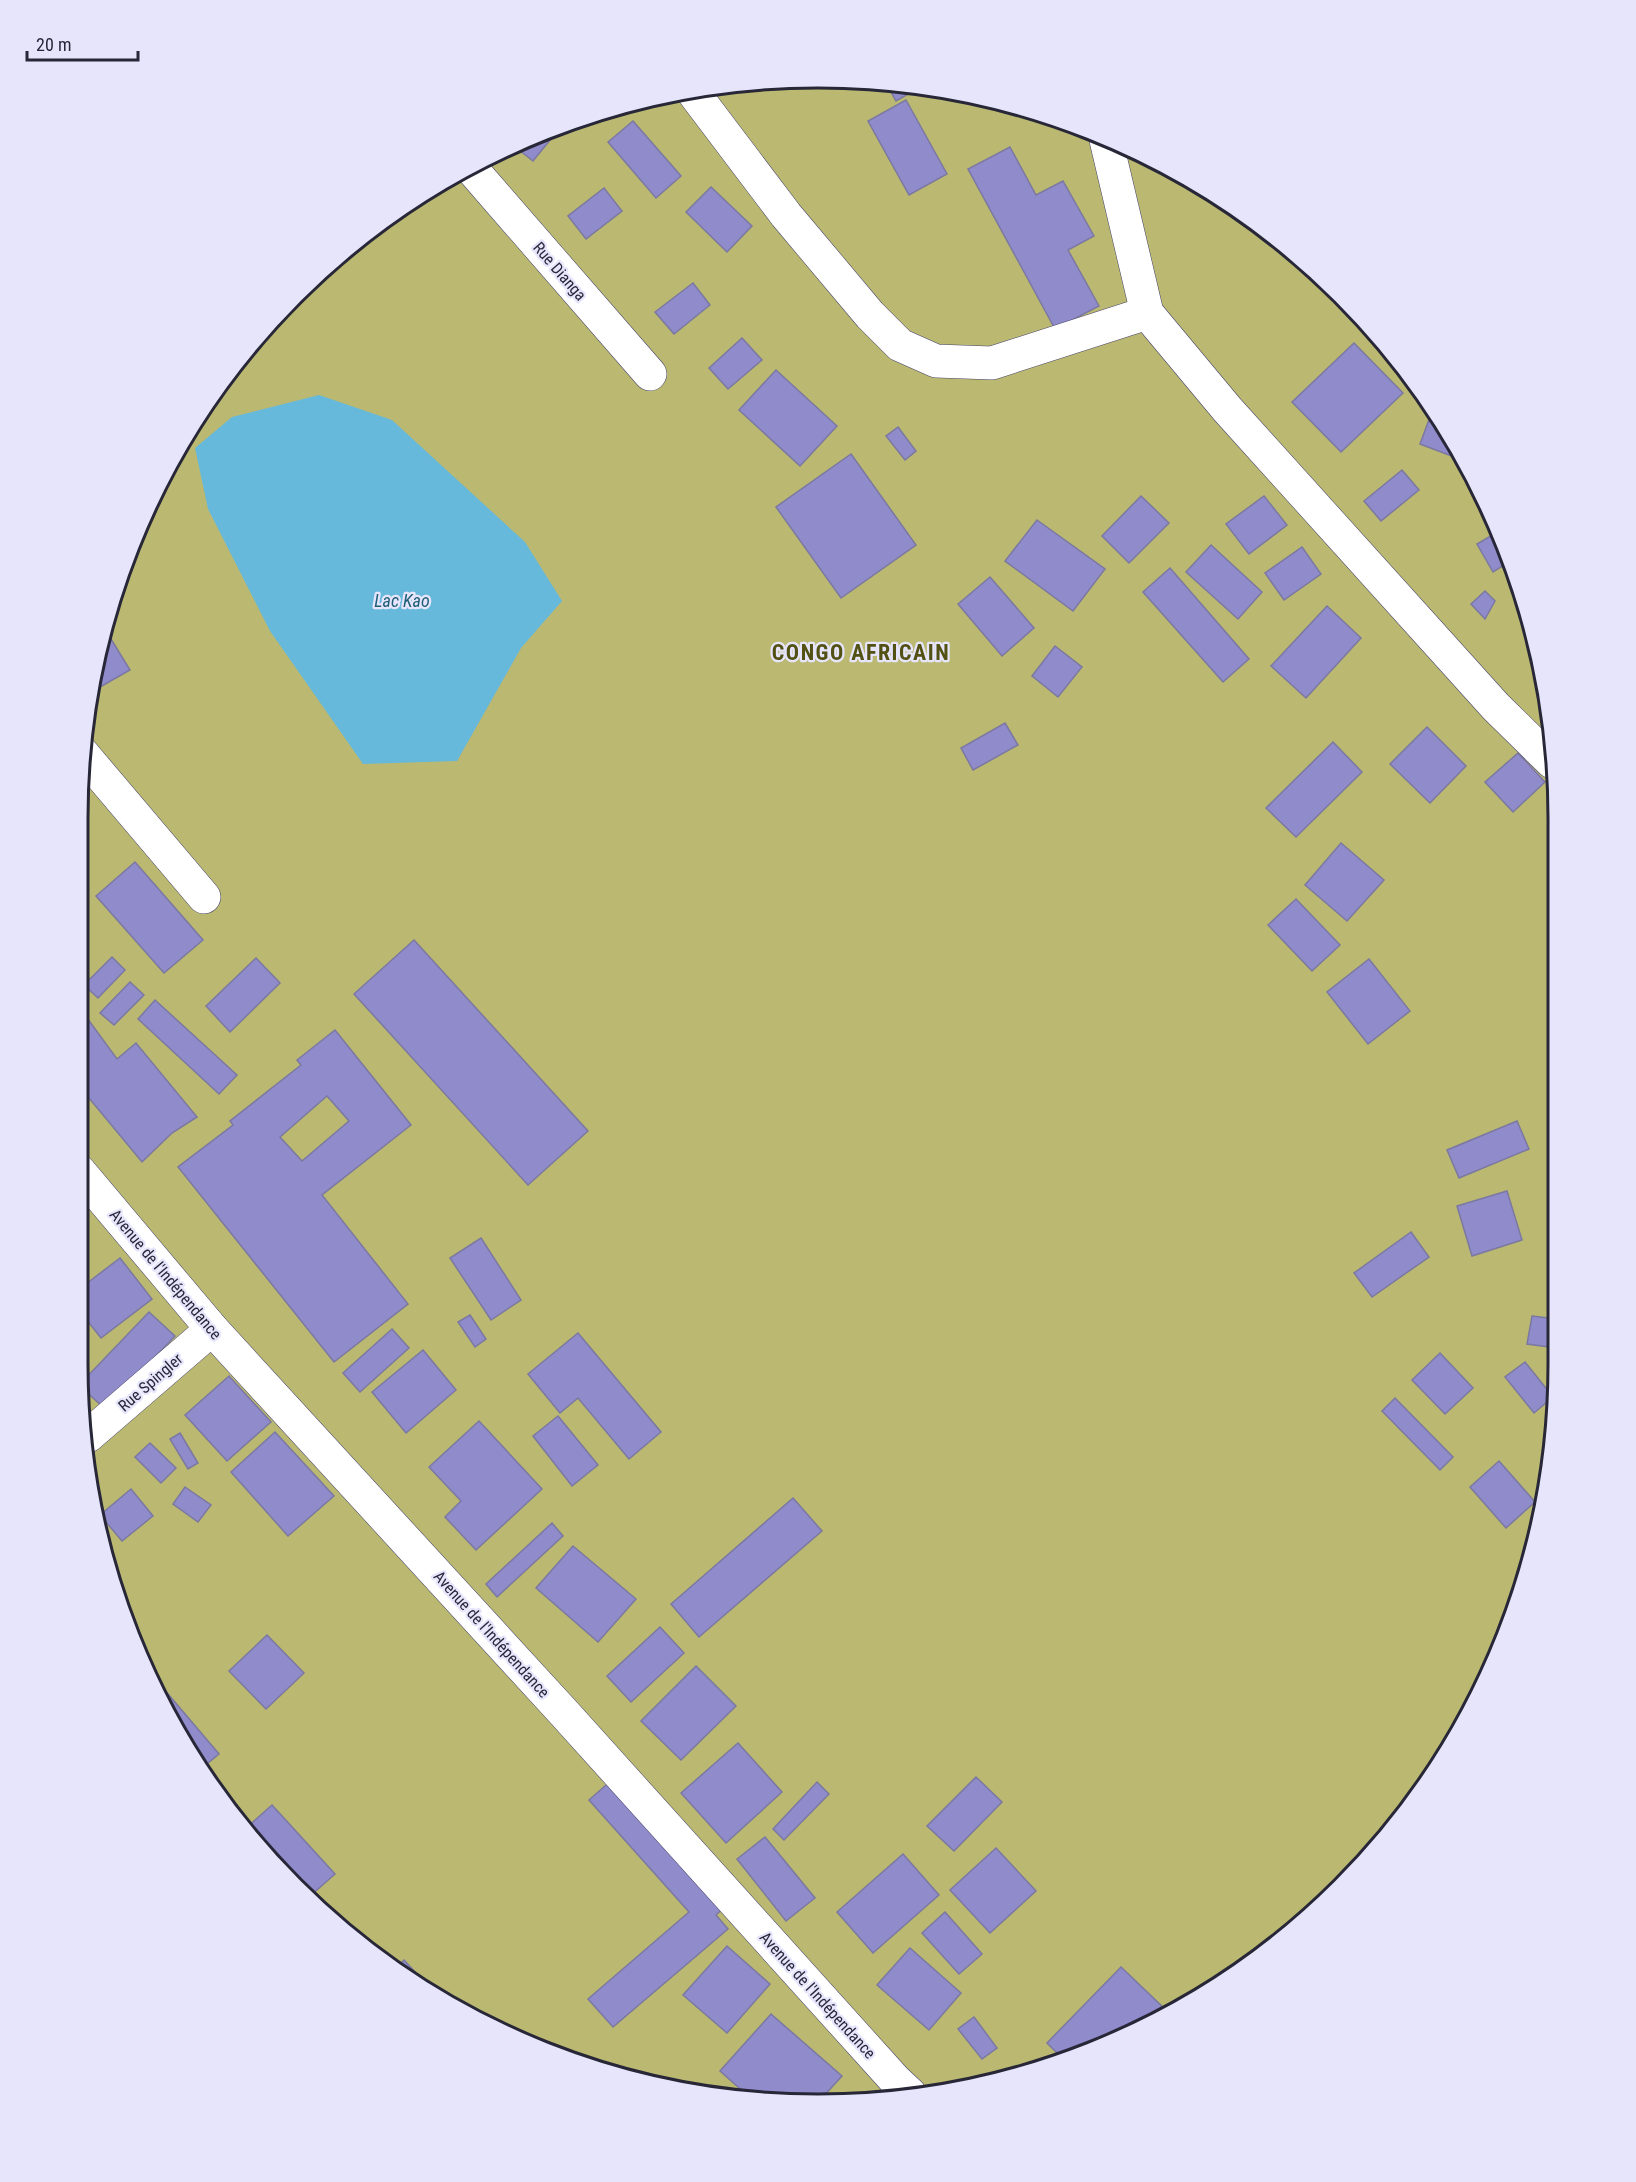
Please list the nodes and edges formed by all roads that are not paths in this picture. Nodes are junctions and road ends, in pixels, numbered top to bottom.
1 (698, 99) edge
2 (1108, 149) edge
3 (476, 174) edge
4 (1147, 313) junction
5 (650, 374) dead end
6 (1544, 754) edge
7 (91, 763) edge
8 (204, 897) dead end
9 (88, 1183) edge
10 (212, 1329) junction
11 (92, 1432) edge
12 (892, 2089) edge

1 - 4 street
2 - 4 street
3 - 5 street, Rue Dianga
4 - 6 street
7 - 8 street
9 - 10 street, Avenue de l'Indépendance
10 - 11 street, Rue Spingler
10 - 12 street, Avenue de l'Indépendance

